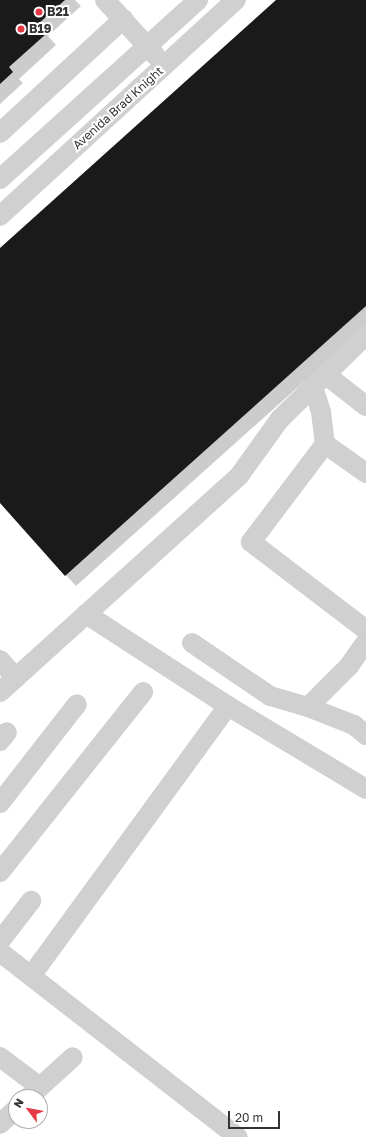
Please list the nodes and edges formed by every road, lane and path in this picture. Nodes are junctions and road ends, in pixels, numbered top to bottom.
1 (105, 0) edge
2 (198, 0) edge
3 (236, 0) edge
4 (123, 19) junction
5 (147, 46) junction
6 (164, 66) junction
7 (0, 133) edge
8 (0, 179) edge
9 (0, 216) edge
10 (366, 335) edge
11 (319, 381) junction
12 (366, 406) edge
13 (325, 444) junction
14 (366, 474) edge
15 (86, 614) junction
16 (366, 630) edge
17 (366, 642) edge
18 (192, 643) dead end
19 (0, 660) edge
20 (16, 678) junction
21 (0, 692) edge
22 (143, 692) dead end
23 (77, 704) dead end
24 (228, 706) junction
25 (308, 707) junction
26 (366, 735) edge
27 (366, 789) edge
28 (0, 803) edge
29 (0, 872) edge
30 (31, 901) dead end
31 (0, 940) edge
32 (0, 952) edge
33 (30, 976) junction
34 (73, 1056) dead end
35 (0, 1057) edge
36 (31, 1089) edge
37 (37, 1089) edge
38 (8, 1116) edge
39 (0, 1124) edge
40 (238, 1137) edge

1 - 4 street
2 - 5 street
3 - 6 street, Avenida Brad Knight
4 - 5 street
4 - 7 street
5 - 6 street
5 - 8 street
6 - 9 street, Avenida Brad Knight
10 - 11 street
11 - 12 street
11 - 13 street
11 - 15 street
13 - 14 street
13 - 16 street
15 - 20 street
15 - 24 street
17 - 25 street
18 - 25 street
19 - 20 street
20 - 21 street
22 - 29 street
23 - 28 street
24 - 27 street
24 - 33 street
25 - 26 street
30 - 31 street
32 - 33 street
33 - 40 street
34 - 37 street
35 - 36 street
38 - 39 street

